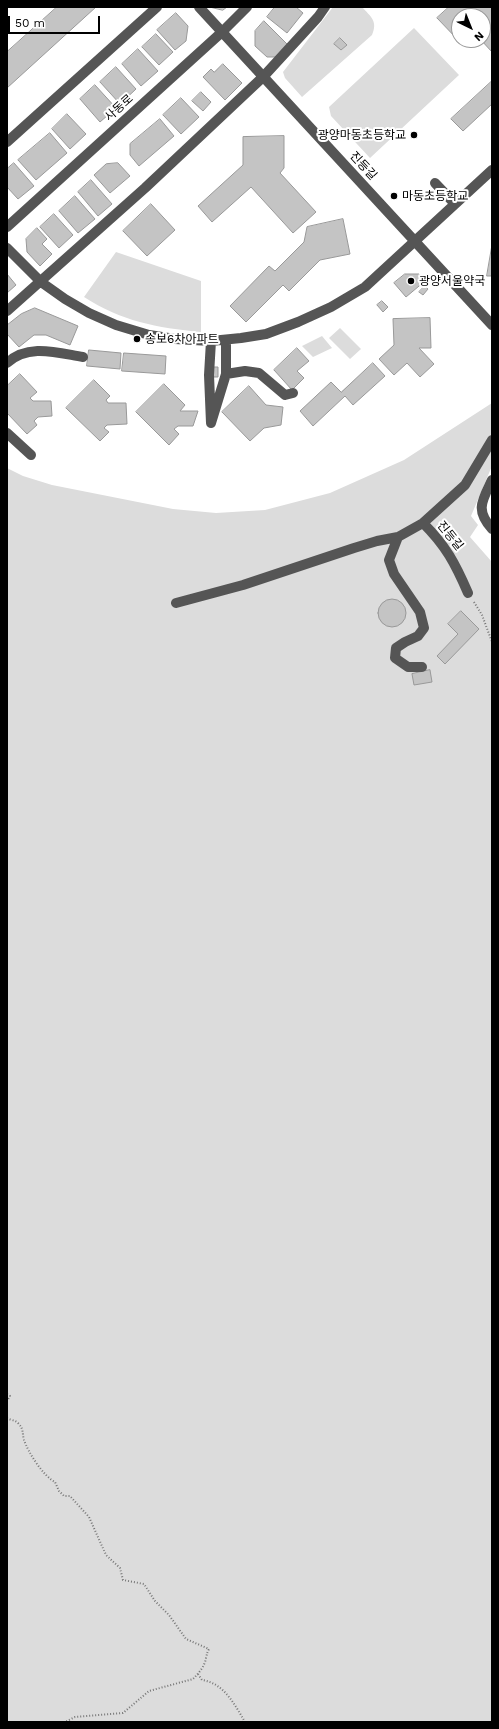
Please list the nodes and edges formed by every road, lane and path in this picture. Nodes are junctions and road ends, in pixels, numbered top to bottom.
1 (157, 7) edge
2 (199, 7) edge
3 (247, 7) edge
4 (325, 7) edge
5 (222, 32) junction
6 (263, 77) junction
7 (7, 142) edge
8 (492, 170) edge
9 (435, 183) dead end
10 (454, 204) junction
11 (7, 227) edge
12 (415, 241) junction
13 (7, 248) edge
14 (41, 282) junction
15 (7, 311) edge
16 (492, 325) edge
17 (226, 340) junction
18 (211, 341) junction
19 (83, 357) dead end
20 (7, 363) edge
21 (226, 374) junction
22 (293, 394) dead end
23 (7, 433) edge
24 (492, 440) edge
25 (31, 455) dead end
26 (492, 480) edge
27 (423, 523) junction
28 (492, 529) edge
29 (398, 538) junction
30 (468, 593) joint
31 (176, 603) dead end
32 (492, 642) edge
33 (422, 667) dead end
34 (7, 1394) edge
35 (7, 1401) edge
36 (7, 1418) edge
37 (198, 1674) junction
38 (65, 1722) edge
39 (245, 1722) edge

1 - 7 street
2 - 5 street, 진등길
3 - 5 street, 사동로
4 - 6 street
5 - 6 street, 진등길
5 - 11 street, 사동로
6 - 12 street, 진등길
6 - 14 street
8 - 10 street
9 - 10 street
10 - 12 street
12 - 16 street, 진등길
12 - 17 street
13 - 14 street
14 - 15 street
14 - 18 street
17 - 18 street
17 - 21 street
18 - 21 street
19 - 20 street
21 - 22 street
23 - 25 street
24 - 27 street, 진등길
26 - 28 street
27 - 29 street
27 - 30 street, 진등길
29 - 31 street
29 - 33 street
30 - 32 path
34 - 35 path
36 - 37 path
37 - 38 path
37 - 39 path

